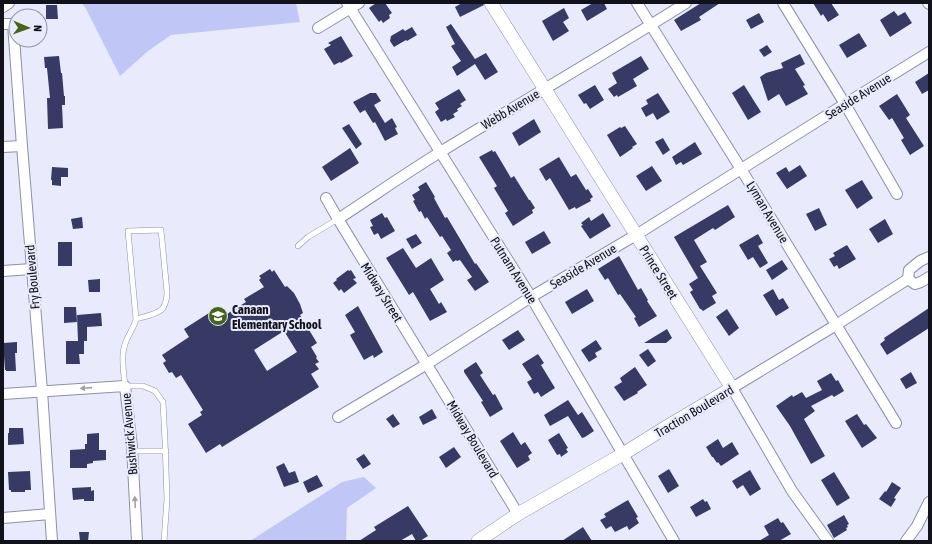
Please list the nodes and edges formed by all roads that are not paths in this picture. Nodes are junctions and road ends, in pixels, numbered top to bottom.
1 (9, 3) edge
2 (491, 3) edge
3 (637, 3) edge
4 (686, 3) edge
5 (783, 3) edge
6 (352, 5) edge
7 (3, 7) edge
8 (3, 24) edge
9 (651, 25) junction
10 (318, 28) dead end
11 (929, 52) edge
12 (545, 88) junction
13 (845, 104) junction
14 (22, 146) junction
15 (3, 147) edge
16 (440, 152) junction
17 (741, 169) junction
18 (898, 194) dead end
19 (326, 198) dead end
20 (338, 219) junction
21 (636, 235) junction
22 (298, 246) dead end
23 (929, 257) edge
24 (32, 269) junction
25 (3, 271) edge
26 (929, 277) edge
27 (908, 279) junction
28 (531, 297) junction
29 (136, 319) junction
30 (836, 325) junction
31 (427, 364) junction
32 (125, 386) junction
33 (732, 388) junction
34 (42, 391) junction
35 (3, 394) edge
36 (338, 417) dead end
37 (896, 423) dead end
38 (132, 451) junction
39 (166, 451) junction
40 (623, 454) junction
41 (929, 502) edge
42 (50, 514) junction
43 (518, 514) junction
44 (3, 518) edge
45 (52, 541) edge
46 (137, 541) edge
47 (164, 541) edge
48 (478, 541) edge
49 (674, 541) edge
50 (828, 541) edge
51 (906, 541) edge

1 - 7 street
2 - 12 street, Prince Street
3 - 9 street, Lyman Avenue
4 - 9 street, Webb Avenue
5 - 13 street
6 - 10 street
6 - 16 street, Putnam Avenue
8 - 14 street, Fry Boulevard
9 - 12 street, Webb Avenue
9 - 17 street, Lyman Avenue
11 - 13 street, Seaside Avenue
12 - 16 street, Webb Avenue
12 - 21 street, Prince Street
13 - 17 street, Seaside Avenue
13 - 18 street
14 - 15 street
14 - 24 street, Fry Boulevard
16 - 20 street, Webb Avenue
16 - 28 street, Putnam Avenue
17 - 21 street, Seaside Avenue
17 - 30 street, Lyman Avenue
19 - 20 street, Midway Street
20 - 22 lane
20 - 31 street, Midway Street
21 - 28 street, Seaside Avenue
21 - 33 street, Prince Street
23 - 27 street, Traction Boulevard
24 - 25 street
24 - 34 street, Fry Boulevard
26 - 27 street
27 - 30 street, Traction Boulevard
28 - 31 street, Seaside Avenue
28 - 40 street, Putnam Avenue
29 - 29 lane
29 - 32 lane
30 - 33 street, Traction Boulevard
30 - 37 street, Lyman Avenue
31 - 36 street, Seaside Avenue
31 - 43 street, Midway Boulevard
32 -> 34 street, Bushwick Avenue
32 - 38 street, Bushwick Avenue
32 - 39 lane
33 - 40 street, Traction Boulevard
33 - 50 street, Prince Street
34 - 35 street, Bushwick Avenue
34 - 42 street, Fry Boulevard
38 - 39 lane
46 -> 38 street, Bushwick Avenue
39 - 47 lane
40 - 43 street, Traction Boulevard
40 - 49 street, Putnam Avenue
41 - 51 street
42 - 44 street
42 - 45 street, Fry Boulevard
43 - 48 street, Traction Boulevard

